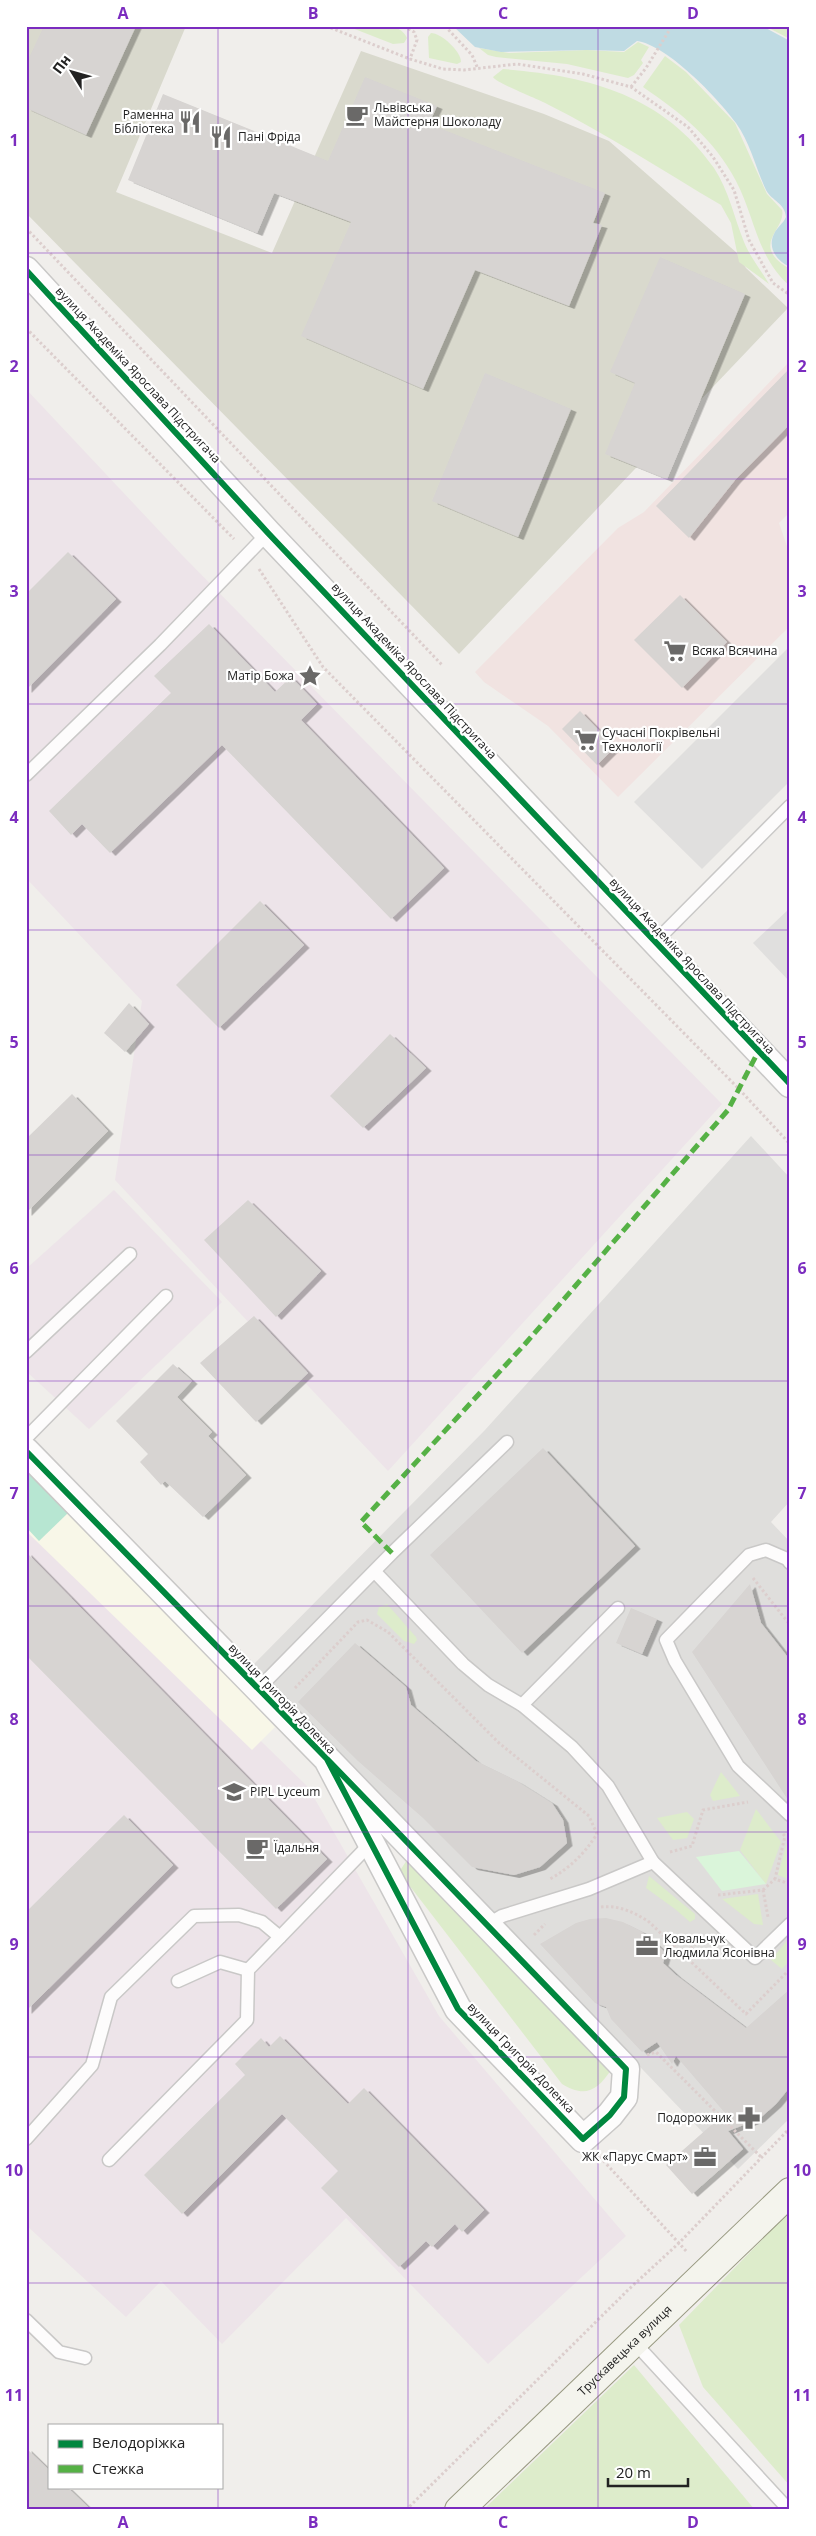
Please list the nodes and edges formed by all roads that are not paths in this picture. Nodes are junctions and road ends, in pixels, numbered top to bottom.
1 (26, 270) edge
2 (268, 533) junction
3 (26, 775) edge
4 (790, 806) edge
5 (654, 943) junction
6 (790, 1084) edge
7 (130, 1254) dead end
8 (166, 1296) dead end
9 (26, 1352) edge
10 (26, 1438) edge
11 (507, 1442) dead end
12 (26, 1451) edge
13 (790, 1563) edge
14 (375, 1572) junction
15 (618, 1608) dead end
16 (258, 1689) junction
17 (522, 1705) junction
18 (327, 1759) junction
19 (790, 1815) edge
20 (370, 1844) junction
21 (658, 1858) junction
22 (487, 1924) junction
23 (790, 1924) edge
24 (280, 1937) junction
25 (248, 1970) junction
26 (178, 1981) dead end
27 (26, 2139) edge
28 (109, 2160) dead end
29 (790, 2192) edge
30 (26, 2320) edge
31 (634, 2342) junction
32 (85, 2358) dead end
33 (459, 2510) edge
34 (789, 2510) edge

1 - 2 street, вулиця Академіка Ярослава Підстригача
2 - 3 lane
2 - 5 street, вулиця Академіка Ярослава Підстригача
4 - 5 lane
5 - 6 street, вулиця Академіка Ярослава Підстригача
7 - 9 lane
8 - 10 lane
11 - 14 lane
12 - 16 street, вулиця Григорія Доленка
13 - 19 lane
14 - 16 lane
14 - 17 lane
15 - 17 lane
16 - 18 street, вулиця Григорія Доленка
17 - 21 lane
18 - 20 street, вулиця Григорія Доленка
18 - 22 street
20 - 22 street, вулиця Григорія Доленка
20 - 24 lane
21 - 22 lane
21 - 23 lane
24 - 25 lane
24 - 27 lane
25 - 26 lane
25 - 28 lane
29 - 31 street, Трускавецька вулиця
30 - 32 lane
31 - 33 street, Трускавецька вулиця
31 - 34 lane

